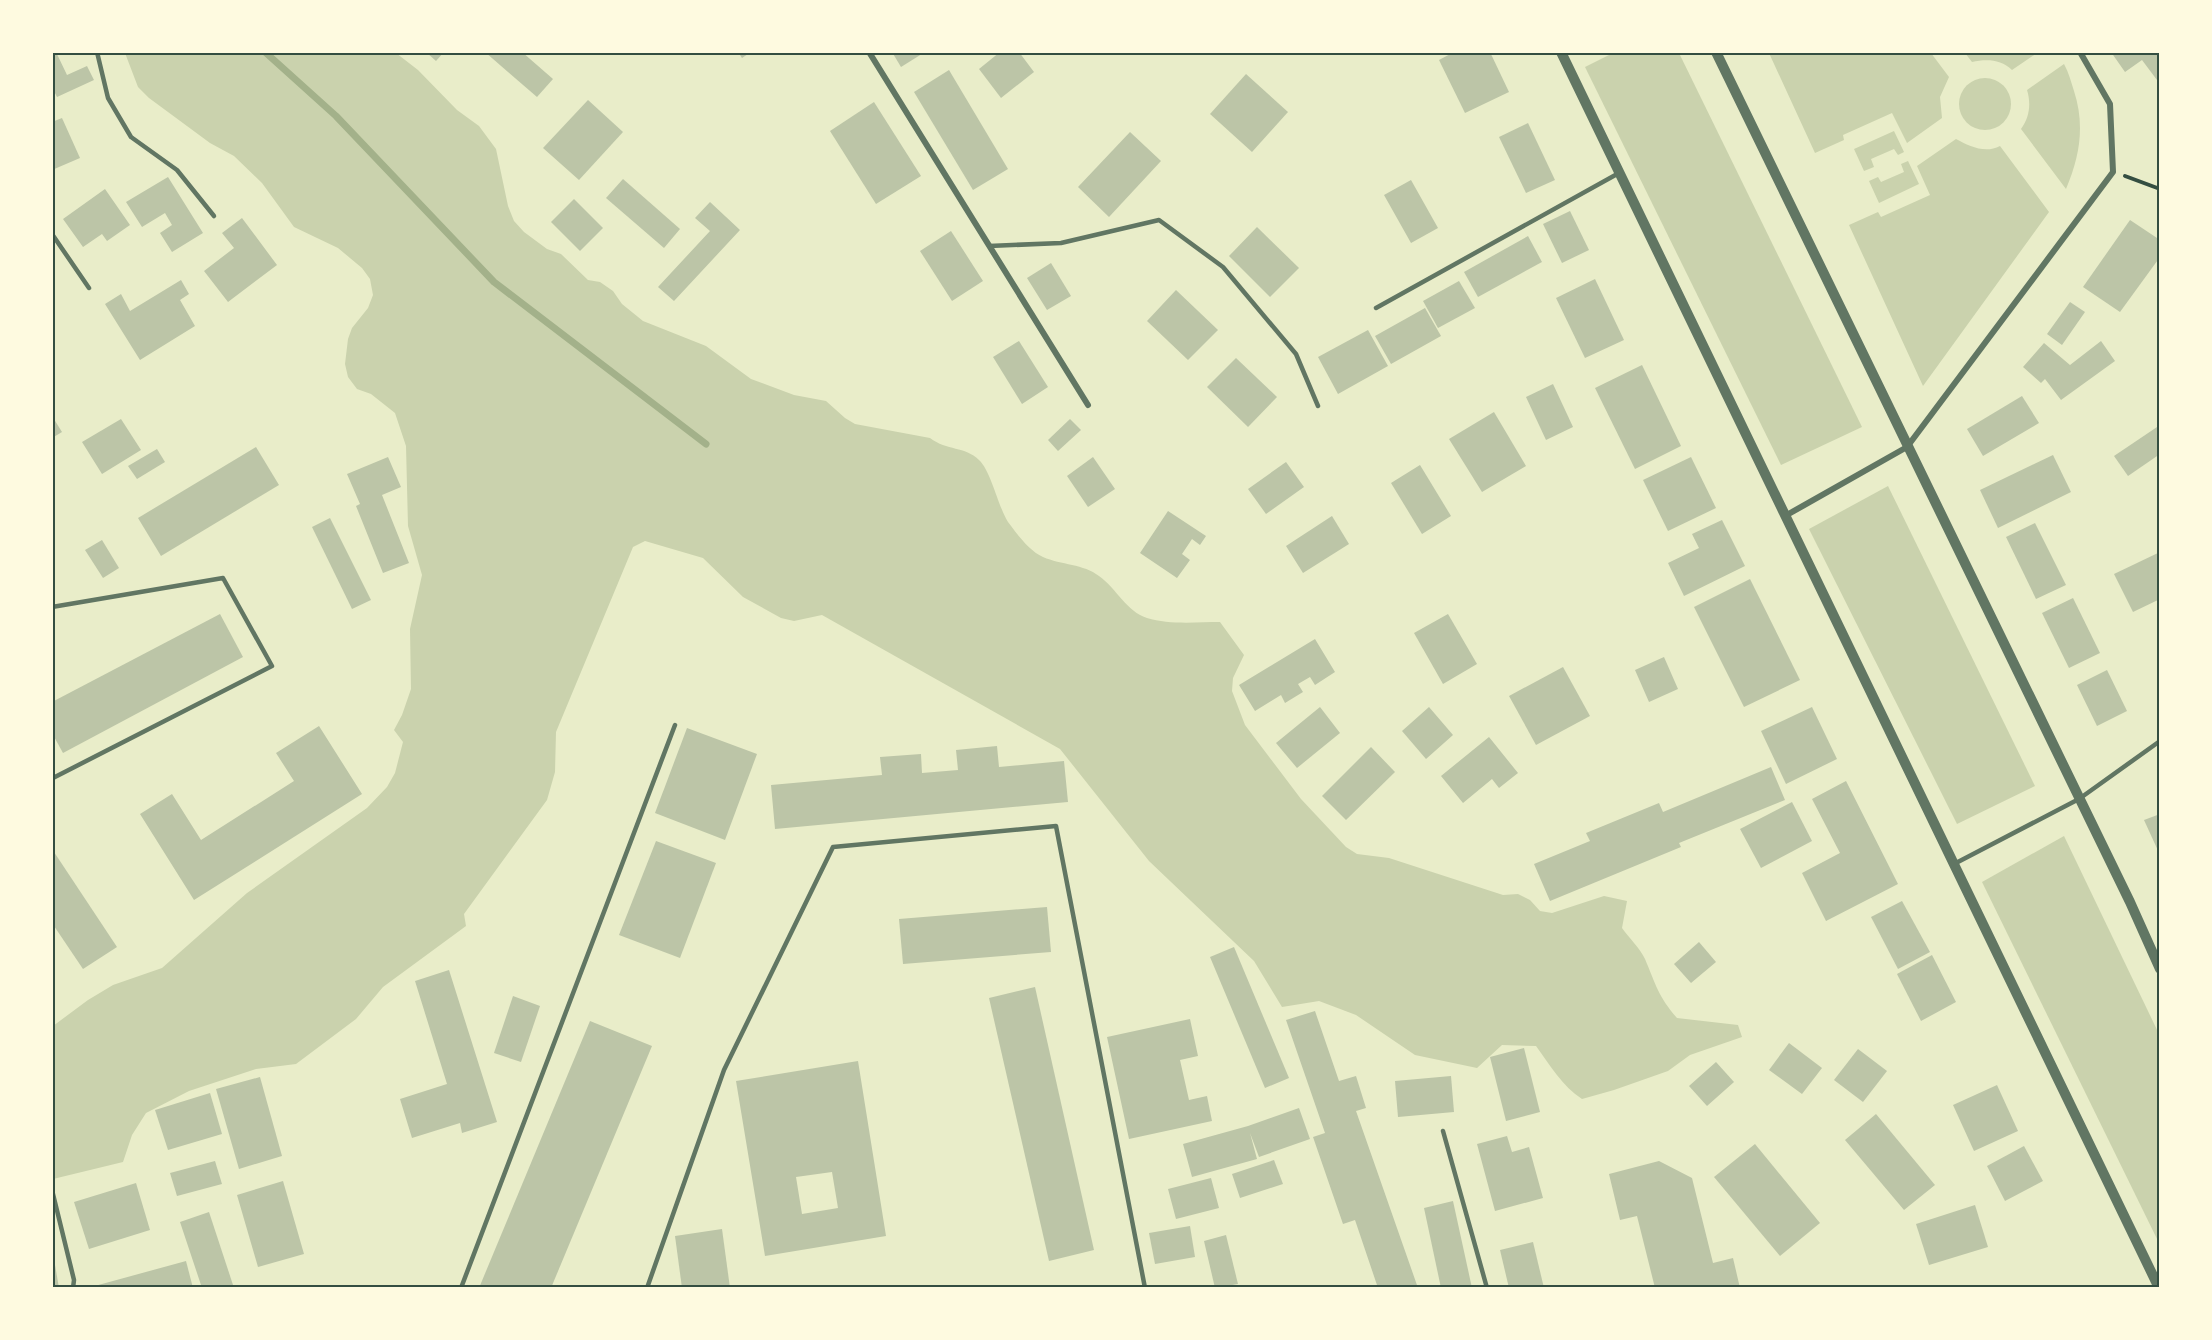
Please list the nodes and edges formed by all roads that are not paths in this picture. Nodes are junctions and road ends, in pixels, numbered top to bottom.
1 (97, 52) edge
2 (869, 52) edge
3 (1561, 52) edge
4 (1716, 52) edge
5 (2080, 52) edge
6 (1619, 173) junction
7 (214, 216) dead end
8 (52, 234) edge
9 (989, 246) junction
10 (89, 288) dead end
11 (1376, 308) dead end
12 (1088, 405) dead end
13 (1318, 406) dead end
14 (1907, 447) junction
15 (1785, 516) junction
16 (52, 607) edge
17 (675, 724) dead end
18 (2160, 741) edge
19 (53, 778) edge
20 (2079, 799) junction
21 (1954, 864) junction
22 (2160, 969) edge
23 (1443, 1131) dead end
24 (52, 1190) edge
25 (73, 1287) edge
26 (461, 1287) edge
27 (647, 1287) edge
28 (1145, 1287) edge
29 (1487, 1287) edge
30 (2159, 1287) edge

1 - 7 lane
2 - 9 street
3 - 6 street
4 - 14 street
5 - 14 street
6 - 11 lane
6 - 15 street
8 - 10 lane
9 - 12 street
9 - 13 lane
14 - 15 street
14 - 20 street
15 - 21 street
16 - 19 lane
17 - 26 lane
18 - 20 lane
20 - 21 lane
20 - 22 street
21 - 30 street
23 - 29 lane
24 - 25 lane
27 - 28 lane

